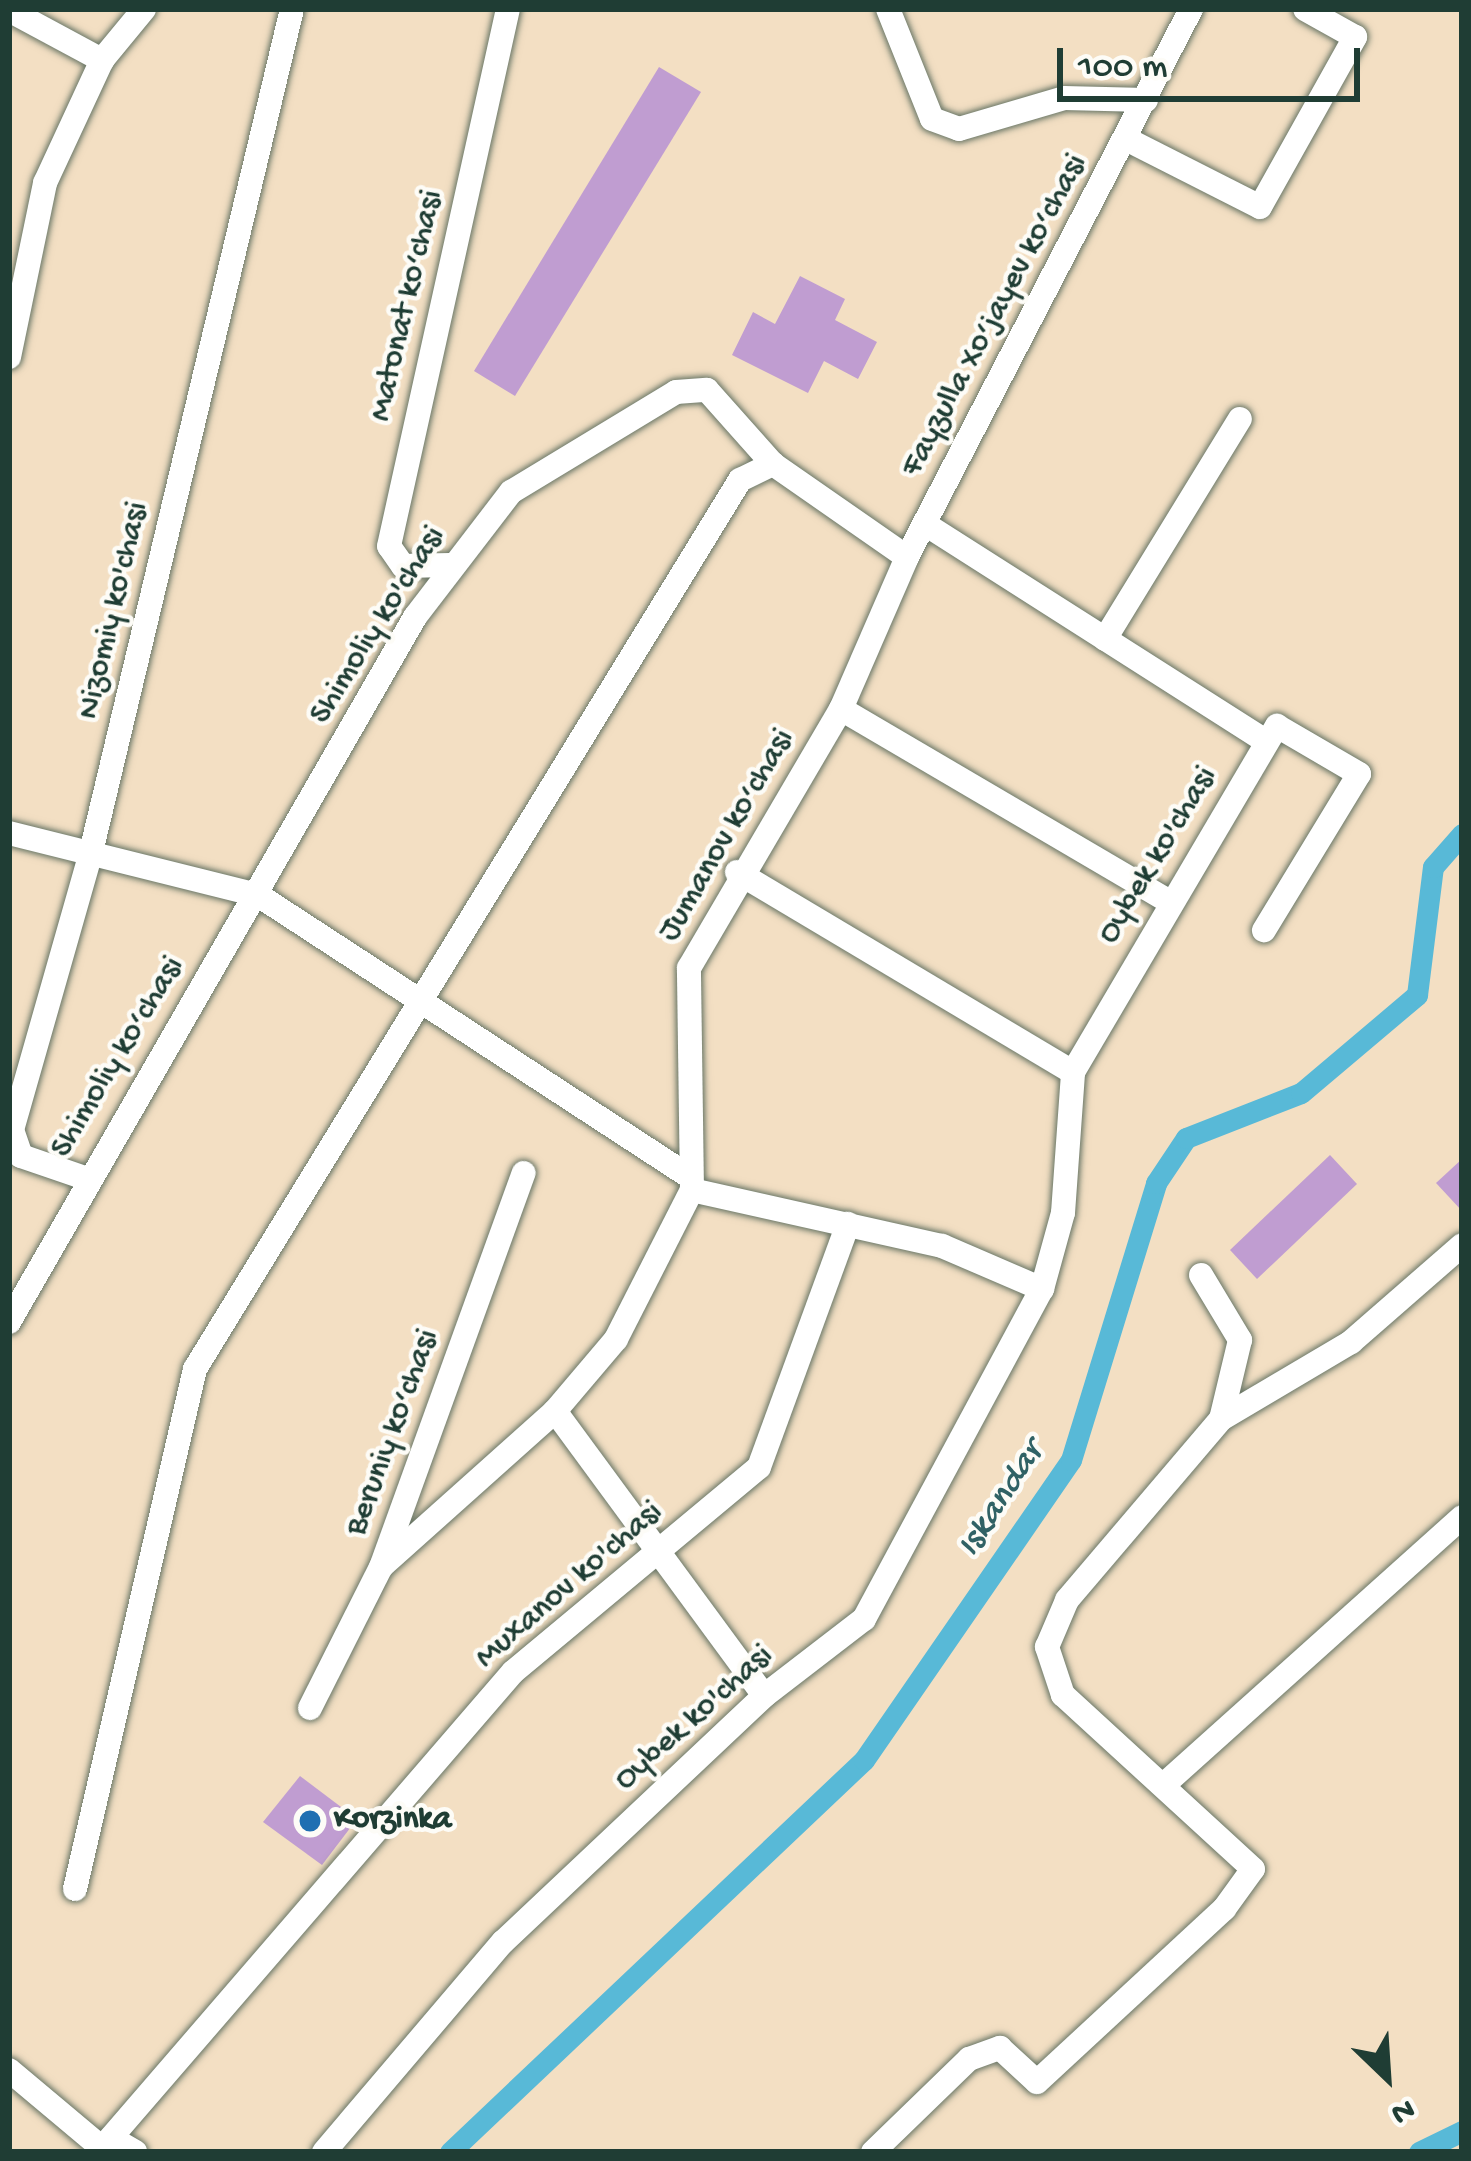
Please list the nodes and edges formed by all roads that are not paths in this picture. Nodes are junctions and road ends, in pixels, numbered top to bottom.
1 (144, 9) edge
2 (292, 9) edge
3 (508, 9) edge
4 (888, 9) edge
5 (1191, 9) edge
6 (1305, 9) edge
7 (9, 10) edge
8 (102, 60) junction
9 (1146, 100) junction
10 (1126, 139) junction
11 (9, 357) edge
12 (1240, 418) dead end
13 (773, 464) junction
14 (925, 524) junction
15 (908, 557) junction
16 (450, 565) junction
17 (1105, 639) junction
18 (841, 709) junction
19 (1265, 741) junction
20 (9, 833) edge
21 (91, 852) junction
22 (737, 872) junction
23 (258, 895) junction
24 (1168, 901) junction
25 (1264, 930) dead end
26 (422, 1002) junction
27 (1073, 1072) junction
28 (524, 1173) dead end
29 (85, 1178) junction
30 (690, 1183) junction
31 (848, 1225) junction
32 (1462, 1245) edge
33 (1201, 1275) dead end
34 (1042, 1289) junction
35 (9, 1322) edge
36 (555, 1412) junction
37 (1221, 1419) junction
38 (1462, 1517) edge
39 (656, 1552) junction
40 (381, 1567) junction
41 (764, 1696) junction
42 (310, 1708) dead end
43 (1168, 1781) junction
44 (75, 1889) dead end
45 (9, 2070) edge
46 (105, 2146) edge
47 (135, 2152) edge
48 (324, 2152) edge
49 (873, 2152) edge

1 - 8 street
2 - 21 street, Nizomiy ko'chasi
3 - 16 street, Matonat ko‘chasi
4 - 9 street
5 - 9 street, Fayzulla Xo‘jayev ko‘chasi
6 - 10 street
7 - 8 street
8 - 11 street
9 - 10 street, Fayzulla Xo‘jayev ko‘chasi
10 - 14 street, Fayzulla Xo‘jayev ko‘chasi
12 - 17 street
13 - 15 street
13 - 16 street, Shimoliy ko'chasi
13 - 26 street
14 - 15 street, Jumanov ko‘chasi
14 - 17 street
15 - 18 street, Jumanov ko‘chasi
16 - 23 street, Shimoliy ko'chasi
17 - 19 street
18 - 22 street, Jumanov ko‘chasi
18 - 24 street
19 - 24 street, Oybek ko'chasi
19 - 25 street
20 - 21 street
21 - 23 street
21 - 29 street, Nizomiy ko'chasi
22 - 27 street
22 - 30 street, Jumanov ko‘chasi
23 - 26 street
23 - 29 street, Shimoliy ko‘chasi
24 - 27 street, Oybek ko'chasi
26 - 30 street
26 - 44 street
27 - 34 street, Oybek ko'chasi
28 - 40 street, Beruniy ko‘chasi
29 - 35 street, Shimoliy ko‘chasi
30 - 31 street
30 - 36 street, Jumanov ko‘chasi
31 - 34 street
31 - 39 street, Muxanov ko'chasi
32 - 37 street
33 - 37 street
34 - 41 street, Oybek ko'chasi
36 - 39 street
36 - 40 street, Jumanov ko‘chasi
37 - 43 street
38 - 43 street
39 - 41 street
39 - 46 street, Muxanov ko'chasi
40 - 42 street, Beruniy ko‘chasi
41 - 48 street, Oybek ko'chasi
43 - 49 street
45 - 46 street
46 - 47 street

